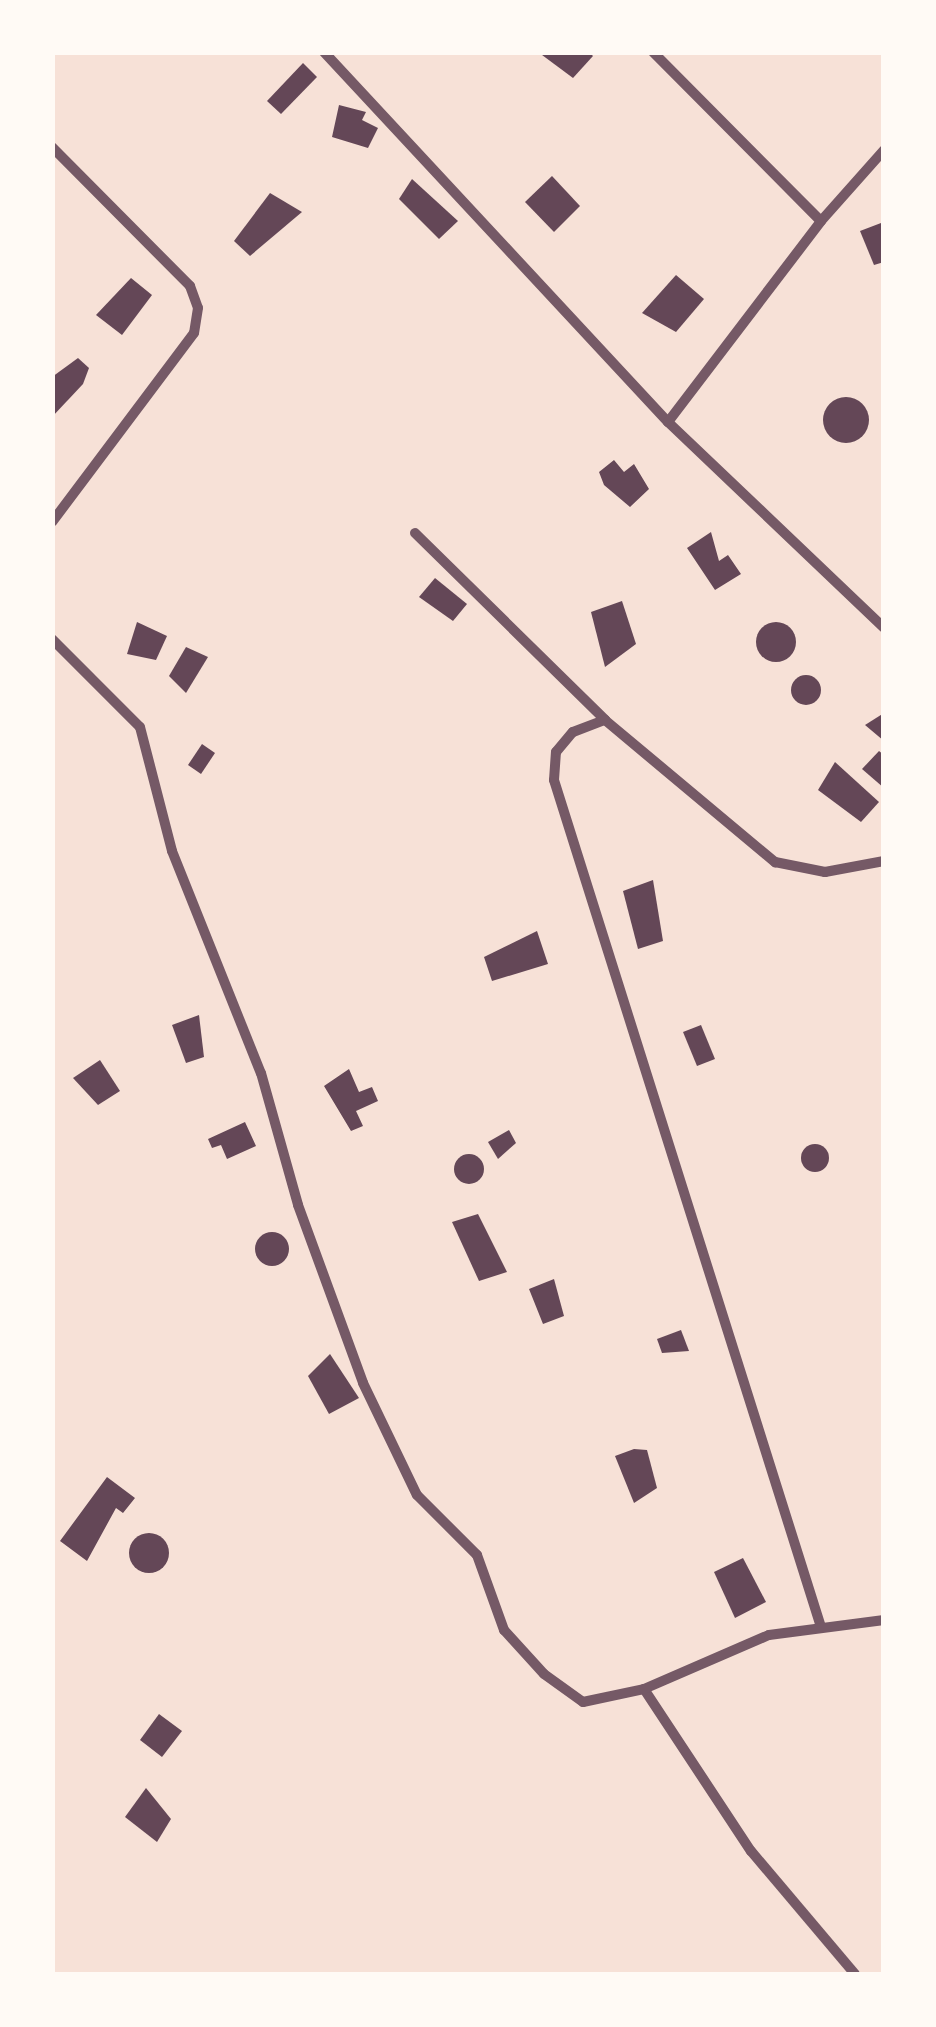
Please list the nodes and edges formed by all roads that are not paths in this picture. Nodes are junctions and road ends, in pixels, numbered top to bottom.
1 (324, 52) edge
2 (654, 52) edge
3 (52, 147) edge
4 (884, 150) edge
5 (821, 221) junction
6 (668, 422) junction
7 (52, 522) edge
8 (415, 533) dead end
9 (884, 628) edge
10 (52, 639) edge
11 (604, 720) junction
12 (884, 861) edge
13 (884, 1620) edge
14 (821, 1627) junction
15 (644, 1689) junction
16 (855, 1974) edge

1 - 6 street
2 - 5 street
3 - 7 street
4 - 5 street
5 - 6 street
6 - 9 street
8 - 11 street
10 - 15 street
11 - 12 street
11 - 14 street
13 - 14 street
14 - 15 street
15 - 16 street

